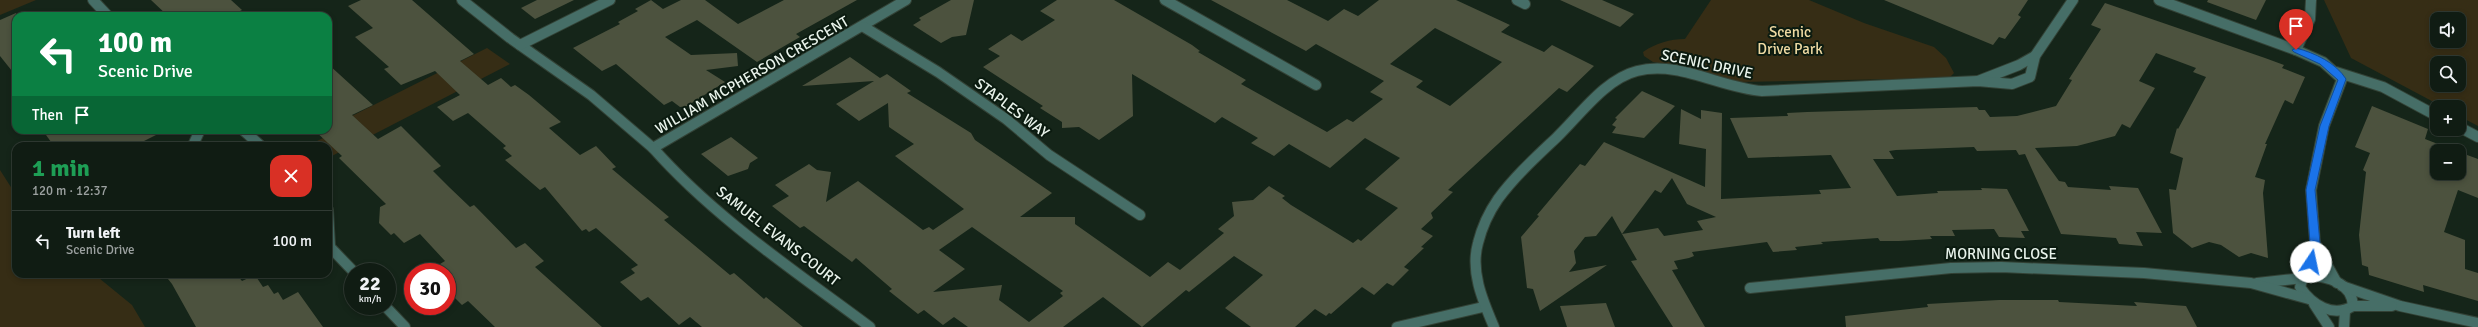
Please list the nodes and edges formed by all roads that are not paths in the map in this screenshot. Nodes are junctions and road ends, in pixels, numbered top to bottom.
1 (93, 0) edge
2 (462, 0) edge
3 (610, 0) edge
4 (906, 0) edge
5 (1165, 0) edge
6 (2073, 0) edge
7 (2159, 0) edge
8 (2311, 0) edge
9 (104, 12) edge
10 (864, 27) junction
11 (520, 45) junction
12 (2296, 50) junction
13 (2035, 56) junction
14 (2336, 72) junction
15 (1978, 81) junction
16 (1316, 85) dead end
17 (2430, 112) edge
18 (2466, 131) edge
19 (248, 134) edge
20 (2478, 137) edge
21 (256, 142) edge
22 (653, 148) junction
23 (1140, 215) dead end
24 (2315, 243) junction
25 (332, 249) edge
26 (345, 263) edge
27 (2306, 277) junction
28 (2251, 283) junction
29 (2340, 284) junction
30 (1750, 288) dead end
31 (2311, 301) junction
32 (2400, 306) junction
33 (1483, 307) junction
34 (2349, 308) junction
35 (394, 315) edge
36 (2478, 323) edge
37 (405, 327) edge
38 (870, 327) edge
39 (1397, 327) edge
40 (1494, 327) edge
41 (2329, 327) edge
42 (2344, 327) edge

1 - 9 street
2 - 11 street, WILLIAM MCPHERSON CRESCENT
3 - 11 street
4 - 10 street, WILLIAM MCPHERSON CRESCENT
5 - 16 street
6 - 13 street, SCENIC DRIVE
7 - 12 street
8 - 12 street
10 - 22 street, WILLIAM MCPHERSON CRESCENT
10 - 23 street, STAPLES WAY
11 - 22 street, WILLIAM MCPHERSON CRESCENT
12 - 14 street
13 - 15 street, SCENIC DRIVE
13 - 15 street, SCENIC DRIVE
14 - 17 street
14 - 24 street
15 - 33 street, SCENIC DRIVE
18 - 20 street
19 - 21 street
22 - 38 street, SAMUEL EVANS COURT
24 - 27 street
24 - 29 street
25 - 26 street
27 - 28 street, MORNING CLOSE
27 - 29 street, MORNING CLOSE
27 - 31 street
28 - 30 street, MORNING CLOSE
28 - 31 street, MORNING CLOSE
29 - 32 street, MORNING CLOSE
29 - 34 street
31 - 34 street, MORNING CLOSE
31 - 41 street
32 - 34 street, MORNING CLOSE
32 - 36 street
33 - 39 street
33 - 40 street, SCENIC DRIVE
34 - 42 street
35 - 37 street

